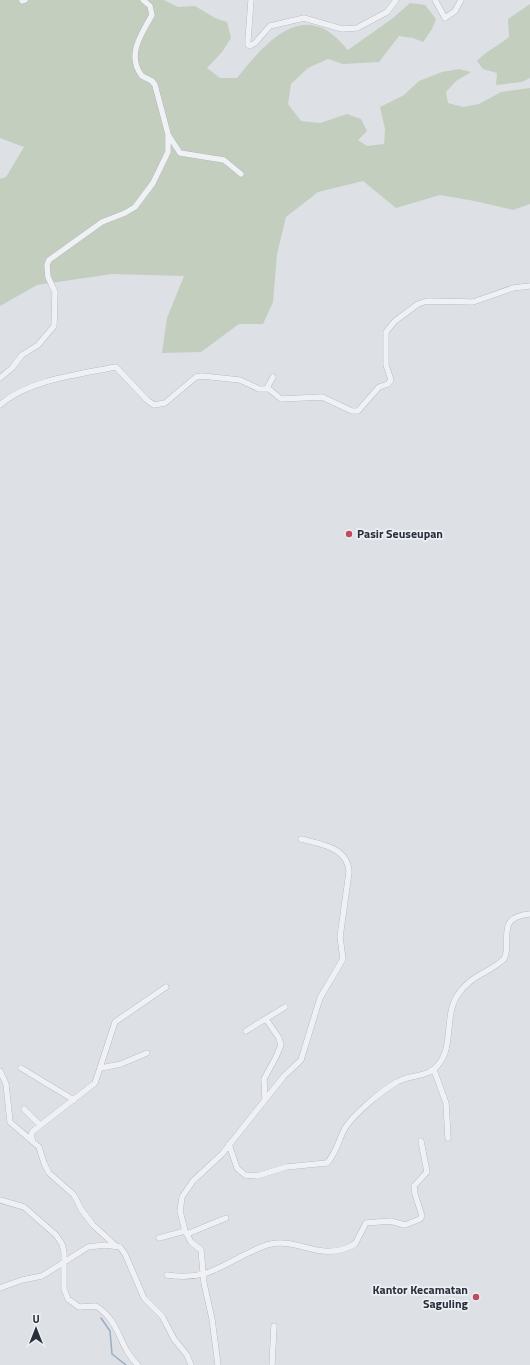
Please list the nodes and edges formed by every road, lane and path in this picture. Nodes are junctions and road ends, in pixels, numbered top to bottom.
1 (143, 0) edge
2 (251, 0) edge
3 (396, 0) edge
4 (436, 0) edge
5 (461, 0) edge
6 (168, 134) junction
7 (241, 174) dead end
8 (530, 286) edge
9 (273, 377) dead end
10 (0, 378) edge
11 (267, 388) junction
12 (0, 405) edge
13 (301, 839) dead end
14 (530, 914) edge
15 (166, 987) dead end
16 (285, 1007) dead end
17 (266, 1019) junction
18 (246, 1031) dead end
19 (147, 1053) dead end
20 (21, 1068) dead end
21 (101, 1068) junction
22 (434, 1070) junction
23 (0, 1071) edge
24 (265, 1099) junction
25 (74, 1100) junction
26 (24, 1109) dead end
27 (40, 1125) junction
28 (448, 1138) dead end
29 (421, 1141) dead end
30 (34, 1142) junction
31 (229, 1144) junction
32 (0, 1200) edge
33 (226, 1218) dead end
34 (186, 1233) junction
35 (159, 1238) dead end
36 (116, 1246) junction
37 (65, 1261) junction
38 (166, 1275) dead end
39 (203, 1275) junction
40 (0, 1288) edge
41 (274, 1326) dead end
42 (138, 1365) edge
43 (191, 1365) edge
44 (218, 1365) edge
45 (272, 1365) edge

1 - 6 street
2 - 3 street
4 - 5 street
6 - 7 street
6 - 10 street
8 - 11 street
9 - 11 street
11 - 12 street
13 - 24 street
14 - 22 street
15 - 21 street
16 - 17 street
17 - 18 street
17 - 24 street
19 - 21 street
20 - 25 street
21 - 25 street
22 - 28 street
22 - 31 street
23 - 30 street
24 - 31 street
25 - 27 street
26 - 27 street
27 - 30 street
29 - 39 street
30 - 36 street
31 - 34 street
32 - 37 street
33 - 34 street
34 - 35 street
34 - 39 street
36 - 37 street
36 - 43 street
37 - 40 street
37 - 42 street
38 - 39 street
39 - 44 street
41 - 45 street

